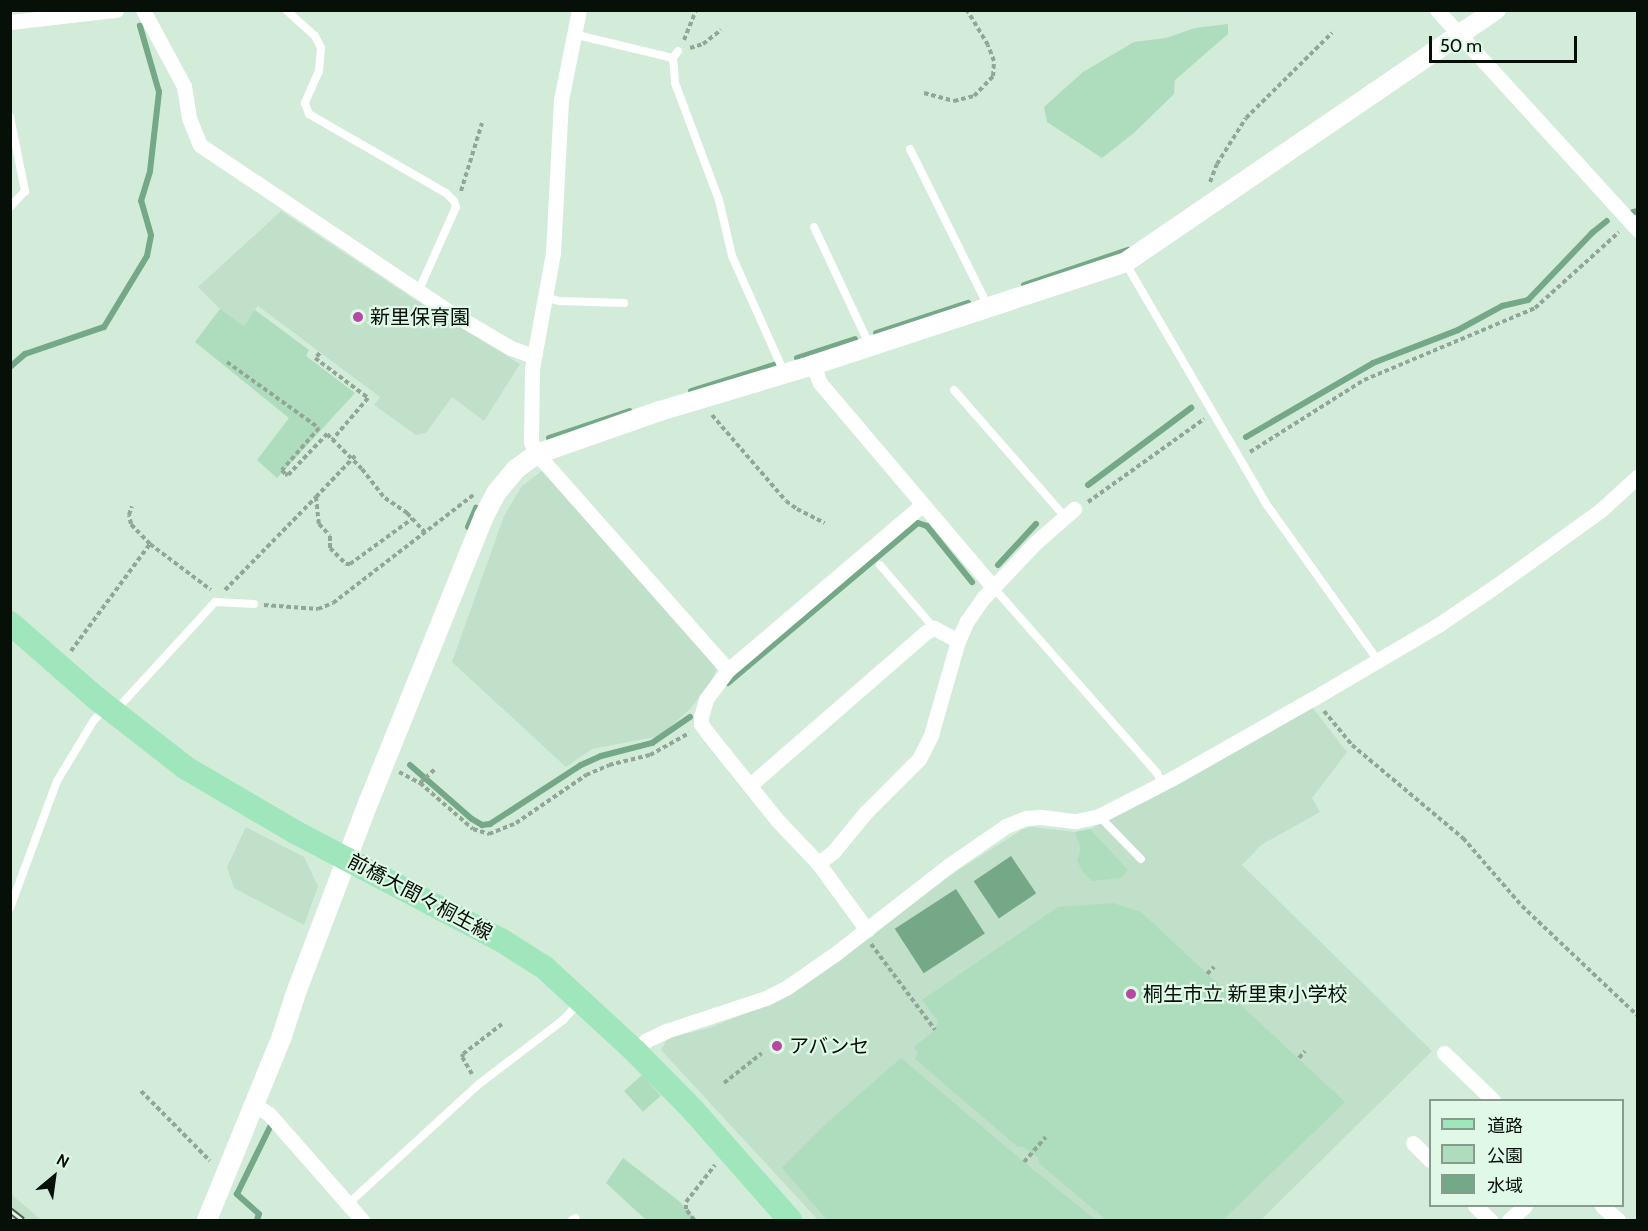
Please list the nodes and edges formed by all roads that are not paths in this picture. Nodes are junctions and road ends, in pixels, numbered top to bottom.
1 (116, 10) edge
2 (143, 10) edge
3 (286, 10) edge
4 (579, 10) edge
5 (1437, 10) edge
6 (1496, 10) edge
7 (10, 22) edge
8 (573, 34) junction
9 (1460, 35) junction
10 (10, 117) edge
11 (910, 149) dead end
12 (10, 207) edge
13 (814, 227) dead end
14 (1638, 230) edge
15 (1126, 262) junction
16 (418, 292) junction
17 (544, 297) junction
18 (624, 303) dead end
19 (989, 307) junction
20 (870, 346) junction
21 (533, 356) junction
22 (813, 365) junction
23 (784, 372) junction
24 (954, 390) dead end
25 (537, 454) junction
26 (1638, 476) edge
27 (922, 505) junction
28 (1070, 513) joint
29 (880, 565) dead end
30 (992, 586) junction
31 (254, 604) road end
32 (10, 623) edge
33 (934, 628) junction
34 (958, 641) junction
35 (1377, 659) junction
36 (728, 670) junction
37 (111, 710) junction
38 (1162, 783) junction
39 (750, 785) junction
40 (1099, 816) junction
41 (1141, 858) dead end
42 (347, 859) junction
43 (818, 863) junction
44 (10, 908) edge
45 (867, 930) junction
46 (582, 1000) junction
47 (635, 1051) junction
48 (1444, 1053) dead end
49 (1492, 1099) edge
50 (255, 1105) junction
51 (1413, 1143) dead end
52 (1429, 1158) edge
53 (348, 1204) junction
54 (1476, 1207) edge
55 (1524, 1207) edge
56 (1603, 1207) edge
57 (207, 1221) edge
58 (362, 1221) edge
59 (790, 1221) edge
60 (1490, 1221) edge
61 (1509, 1221) edge
62 (1618, 1221) edge

1 - 7 street
2 - 16 street
3 - 16 lane
4 - 8 street
5 - 9 street
6 - 9 street
8 - 17 street
8 - 23 lane
9 - 14 street
9 - 15 street
10 - 12 lane
11 - 19 lane
13 - 20 lane
15 - 19 street
15 - 35 lane
16 - 21 street
17 - 18 lane
17 - 21 street
19 - 20 street
20 - 22 street
21 - 25 street
22 - 23 street
22 - 27 street
23 - 25 street
24 - 28 lane
25 - 36 street
25 - 42 street
26 - 35 street
27 - 30 street
27 - 36 street
28 - 30 street
29 - 33 lane
30 - 34 street
30 - 38 lane
31 - 37 lane
32 - 37 main road, 前橋大間々桐生線
33 - 34 street
33 - 39 street
34 - 43 street
35 - 38 street
36 - 39 street
37 - 42 main road, 前橋大間々桐生線
37 - 44 lane
38 - 40 street
39 - 43 street
40 - 41 lane
40 - 45 street
42 - 46 main road, 前橋大間々桐生線
42 - 50 street
43 - 45 street
45 - 47 street
46 - 47 main road, 前橋大間々桐生線
46 - 53 lane
47 - 59 main road, 前橋大間々桐生線
48 - 49 street
50 - 53 street
50 - 57 street
51 - 52 street
53 - 58 street
54 - 60 street
55 - 61 street
56 - 62 street

